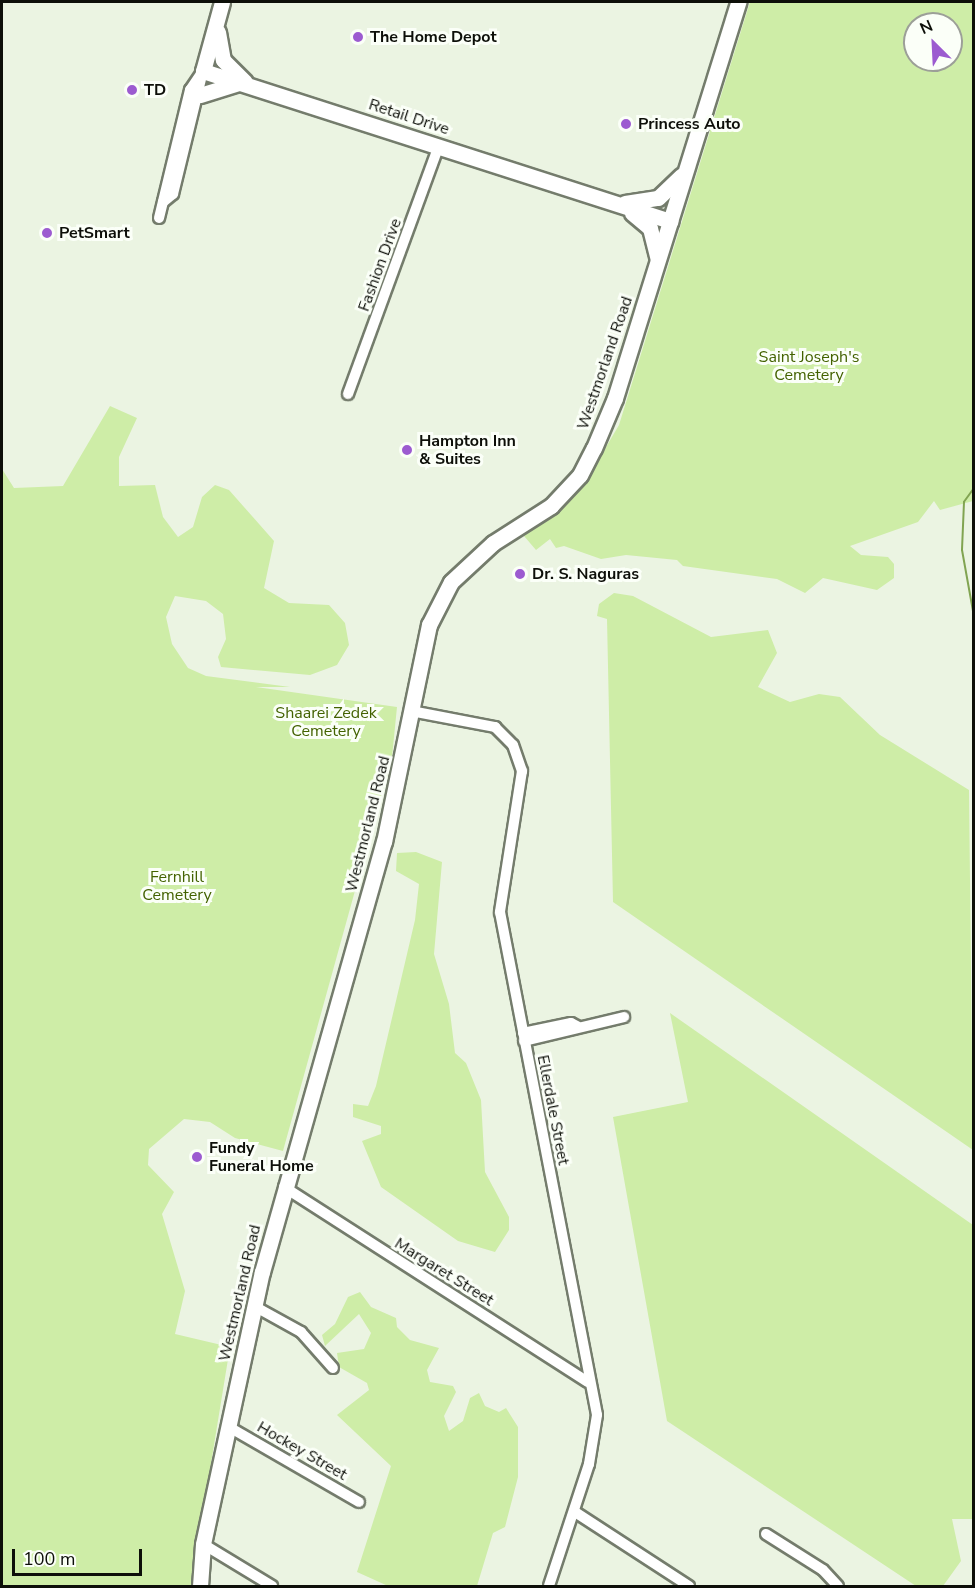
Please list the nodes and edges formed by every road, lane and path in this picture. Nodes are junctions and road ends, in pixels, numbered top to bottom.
1 (222, 2) edge
2 (738, 2) edge
3 (217, 19) junction
4 (203, 70) junction
5 (248, 84) junction
6 (200, 95) junction
7 (439, 146) junction
8 (688, 165) junction
9 (163, 202) junction
10 (616, 204) junction
11 (159, 218) dead end
12 (671, 221) junction
13 (657, 267) junction
14 (348, 394) dead end
15 (411, 711) junction
16 (624, 1017) dead end
17 (523, 1037) junction
18 (284, 1187) junction
19 (254, 1306) junction
20 (333, 1368) dead end
21 (588, 1382) junction
22 (230, 1427) junction
23 (359, 1502) dead end
24 (574, 1512) junction
25 (766, 1533) dead end
26 (203, 1544) junction
27 (200, 1587) edge
28 (272, 1587) edge
29 (549, 1587) edge
30 (689, 1587) edge
31 (838, 1587) edge

1 - 3 street
2 - 8 street, Westmorland Road
3 - 4 street
3 - 5 street
4 - 5 street, Retail Drive
4 - 6 street
4 - 9 street
5 - 6 street
5 - 7 street, Retail Drive
6 - 9 street
7 - 10 street, Retail Drive
7 - 14 street, Fashion Drive
8 - 10 street
8 - 12 street, Westmorland Road
9 - 11 street
10 - 12 street, Retail Drive
10 - 13 street
12 - 13 street, Westmorland Road
13 - 15 street, Westmorland Road
15 - 17 street, Ellerdale Street
15 - 18 street, Westmorland Road
16 - 17 street
17 - 21 street, Ellerdale Street
18 - 19 street, Westmorland Road
18 - 21 street, Margaret Street
19 - 20 street
19 - 22 street, Westmorland Road
21 - 24 street, Ellerdale Street
22 - 23 street, Hockey Street
22 - 26 street, Westmorland Road
24 - 29 street, Ellerdale Street
24 - 30 street
25 - 31 street
26 - 27 street, Westmorland Road
26 - 28 street

